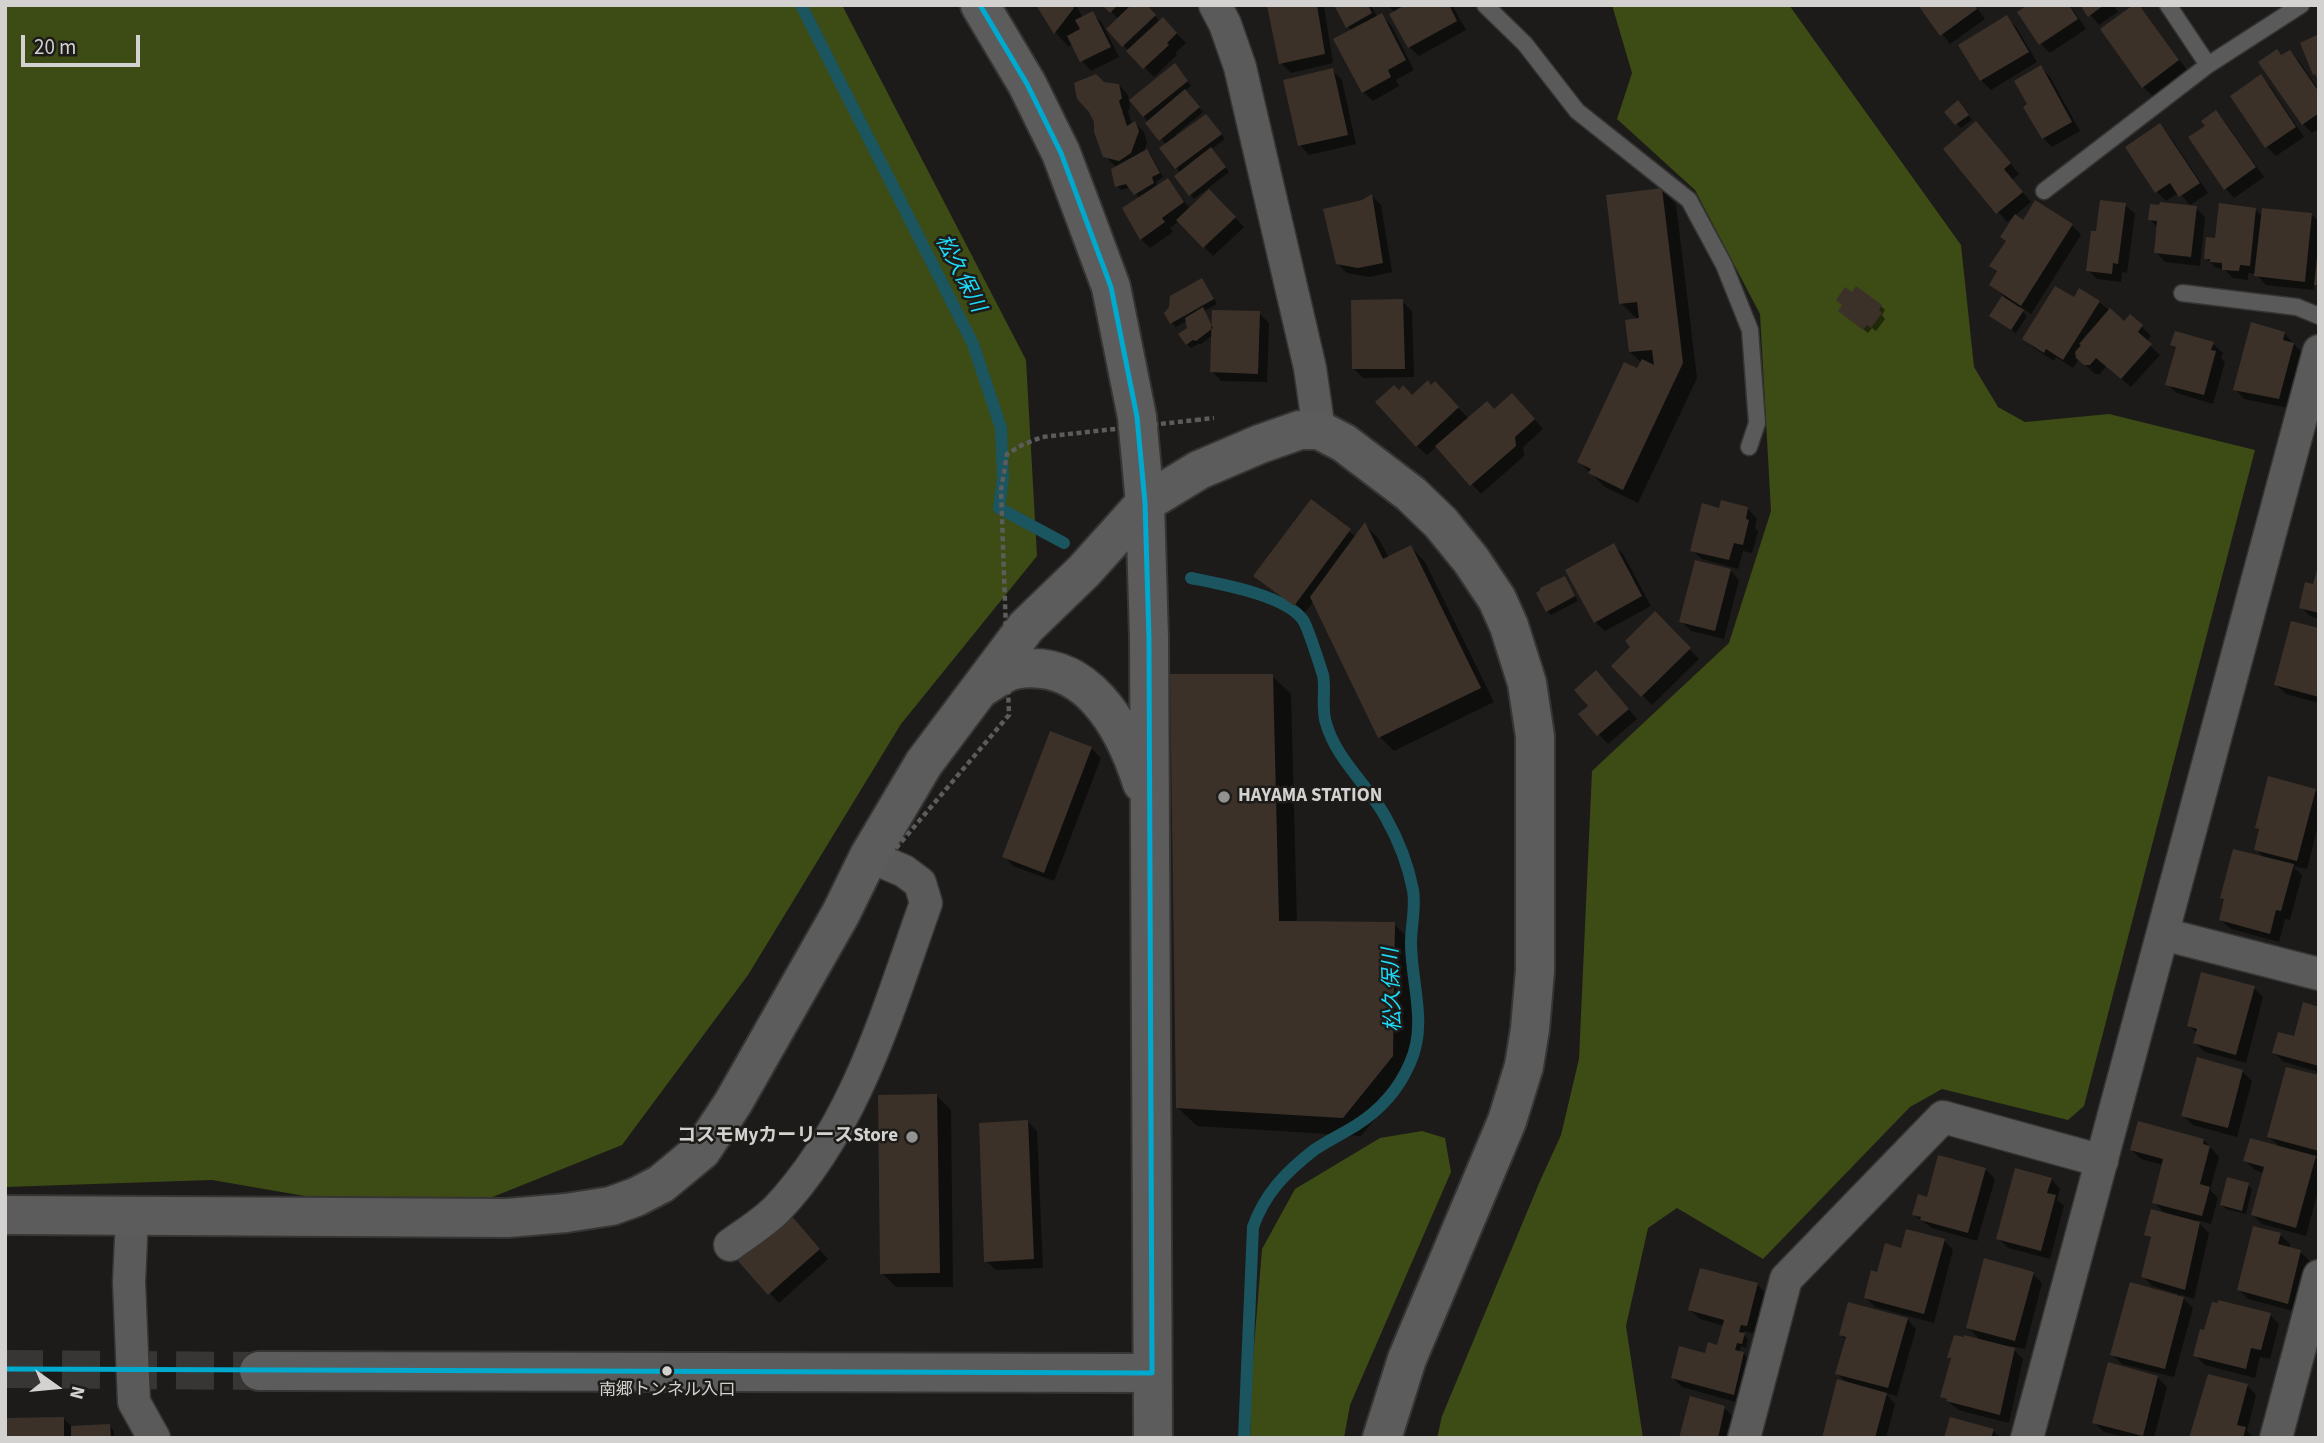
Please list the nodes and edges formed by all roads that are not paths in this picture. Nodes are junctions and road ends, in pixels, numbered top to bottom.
1 (980, 5) edge
2 (1215, 5) edge
3 (1485, 5) edge
4 (2168, 5) edge
5 (2301, 5) edge
6 (2208, 65) junction
7 (2044, 191) dead end
8 (2182, 293) dead end
9 (2319, 316) edge
10 (2319, 351) edge
11 (1319, 430) junction
12 (1749, 447) dead end
13 (1146, 503) junction
14 (976, 691) junction
15 (1149, 802) junction
16 (869, 856) junction
17 (2163, 934) junction
18 (2319, 974) edge
19 (2102, 1161) junction
20 (5, 1215) edge
21 (132, 1217) junction
22 (730, 1245) dead end
23 (2319, 1276) edge
24 (259, 1371) tunnel mouth
25 (1152, 1373) junction
26 (154, 1438) edge
27 (1153, 1438) edge
28 (1382, 1438) edge
29 (1744, 1438) edge
30 (2028, 1438) edge
31 (2276, 1438) edge

1 - 13 street
2 - 11 street
3 - 12 lane
4 - 6 lane
5 - 6 lane
6 - 7 lane
8 - 9 lane
10 - 17 street
11 - 13 street
11 - 28 street
13 - 14 street
13 - 15 street
14 - 15 street
14 - 16 street
15 - 25 street
16 - 21 street
16 - 22 street
17 - 18 street
17 - 19 street
19 - 29 street
19 - 30 street
20 - 21 street
21 - 26 street
23 - 31 street
24 - 25 street
25 - 27 street

